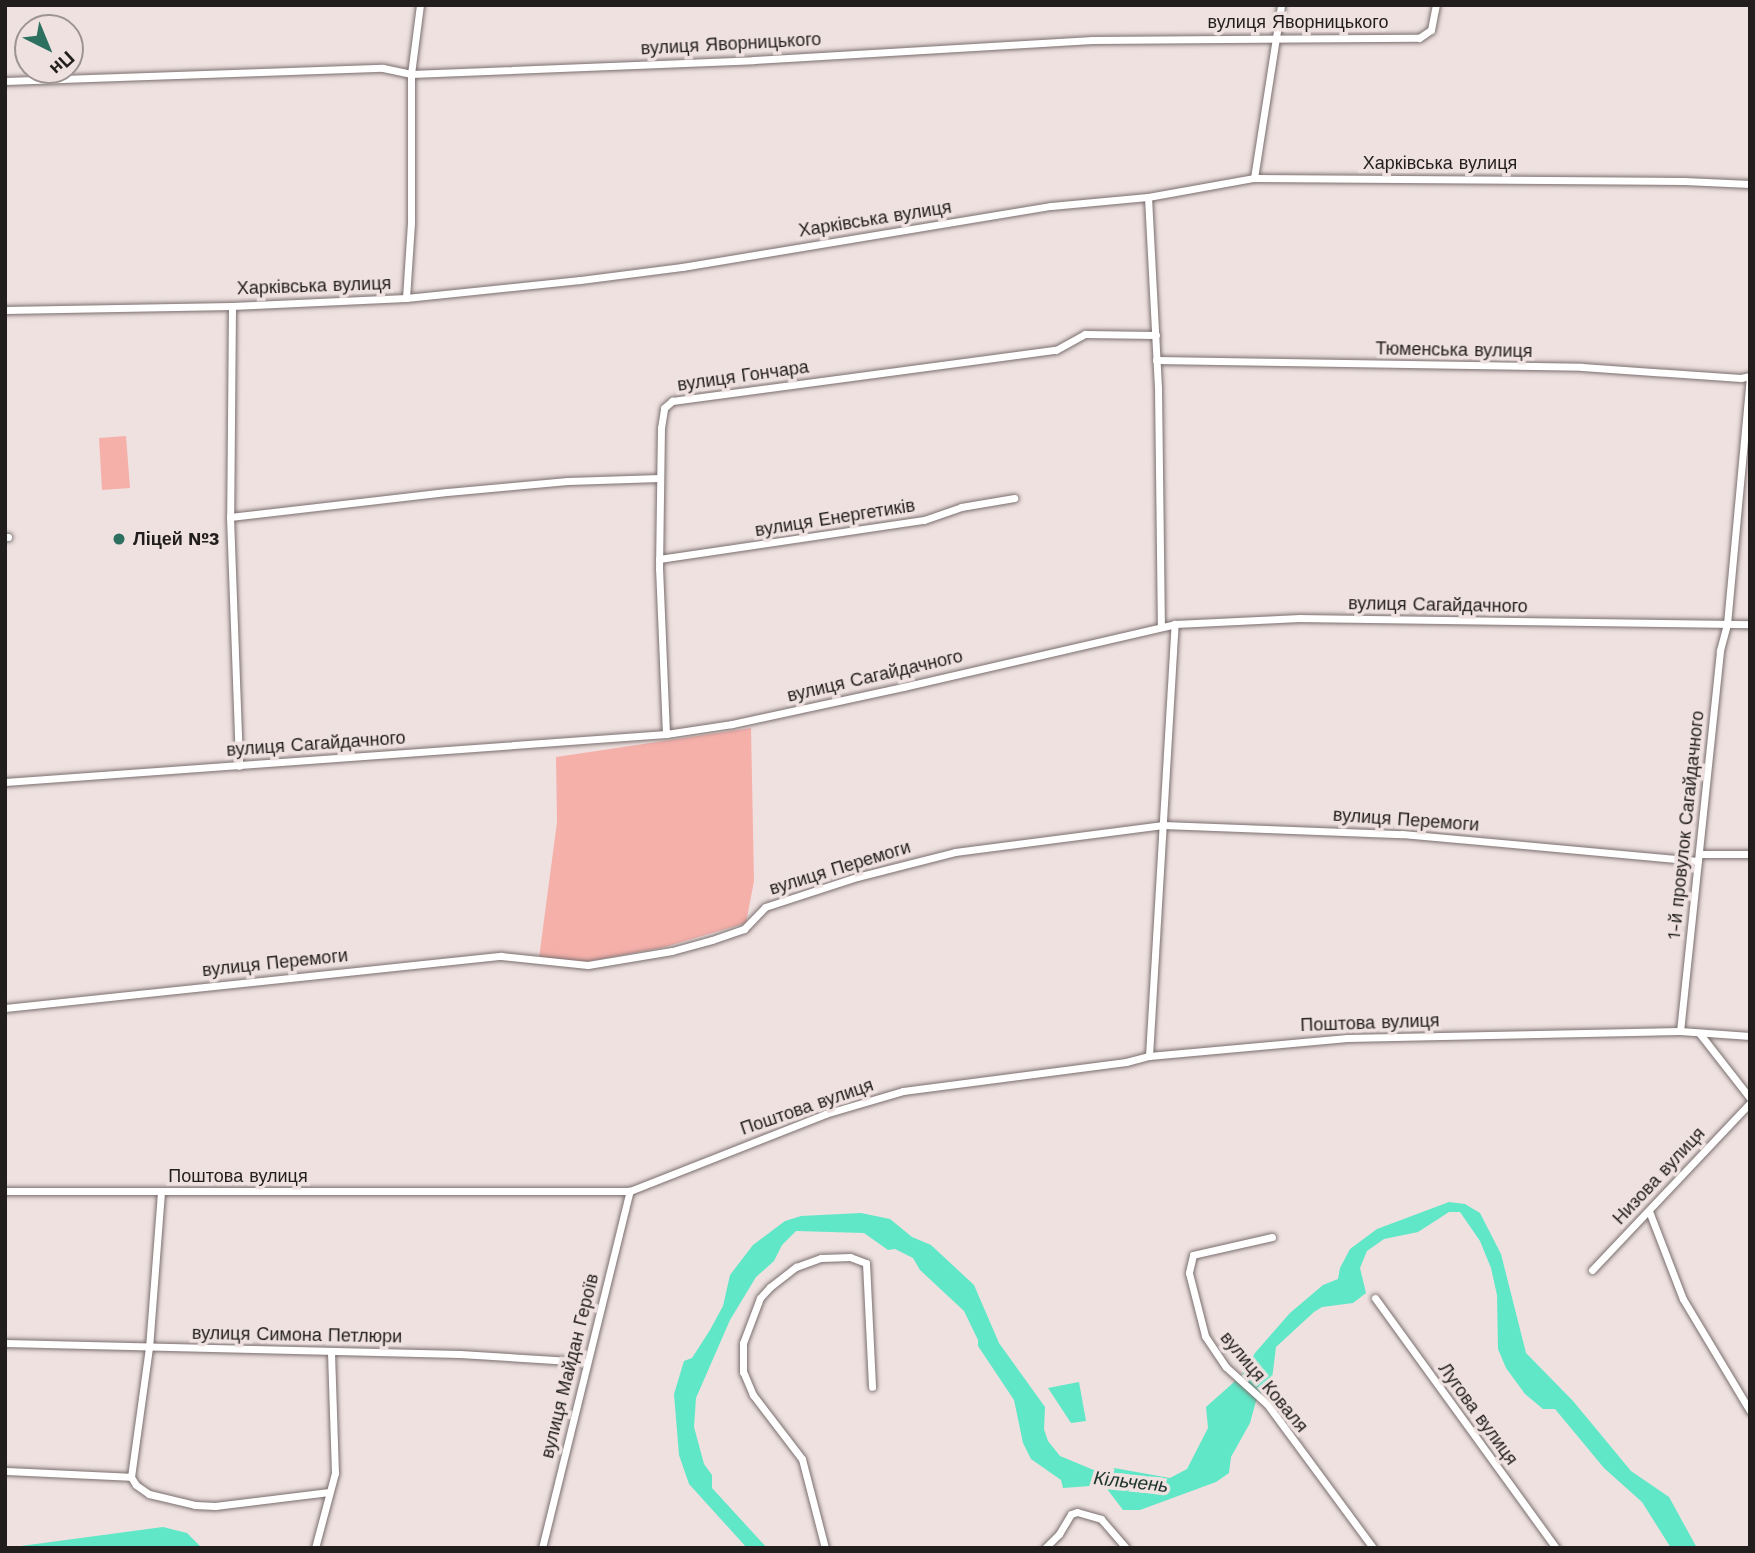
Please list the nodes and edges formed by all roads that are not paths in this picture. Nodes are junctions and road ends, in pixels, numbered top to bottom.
1 (419, 5) edge
2 (1281, 5) edge
3 (1436, 5) edge
4 (1276, 37) junction
5 (411, 74) junction
6 (5, 81) edge
7 (1254, 178) junction
8 (1750, 184) edge
9 (1148, 197) junction
10 (406, 298) junction
11 (232, 306) junction
12 (5, 310) edge
13 (1156, 335) junction
14 (1156, 360) junction
15 (1750, 376) edge
16 (660, 478) junction
17 (1014, 498) dead end
18 (230, 517) junction
19 (659, 559) junction
20 (1175, 624) junction
21 (1727, 624) junction
22 (1750, 624) edge
23 (1161, 627) junction
24 (666, 734) junction
25 (239, 766) junction
26 (5, 782) edge
27 (1163, 825) junction
28 (1750, 854) edge
29 (1698, 857) junction
30 (5, 1009) edge
31 (1680, 1031) junction
32 (1700, 1034) junction
33 (1750, 1036) edge
34 (1149, 1056) junction
35 (1750, 1101) edge
36 (5, 1191) edge
37 (630, 1191) junction
38 (161, 1192) junction
39 (1649, 1211) junction
40 (1272, 1237) dead end
41 (1592, 1270) dead end
42 (1375, 1298) dead end
43 (5, 1343) edge
44 (149, 1348) junction
45 (331, 1353) junction
46 (587, 1363) junction
47 (872, 1387) dead end
48 (1750, 1411) edge
49 (5, 1471) edge
50 (131, 1477) junction
51 (330, 1492) junction
52 (315, 1548) edge
53 (542, 1548) edge
54 (825, 1548) edge
55 (1045, 1548) edge
56 (1126, 1548) edge
57 (1373, 1548) edge
58 (1556, 1548) edge

1 - 5 street
2 - 4 street
3 - 4 street, вулиця Яворницького
4 - 5 street, вулиця Яворницького
4 - 7 street
5 - 6 street, вулиця Яворницького
5 - 10 street
7 - 8 street, Харківська вулиця
7 - 9 street, Харківська вулиця
9 - 10 street, Харківська вулиця
9 - 13 street
10 - 11 street, Харківська вулиця
11 - 12 street, Харківська вулиця
11 - 18 street
13 - 14 street
13 - 16 street, вулиця Гончара
14 - 15 street, Тюменська вулиця
14 - 23 street
15 - 21 street, 1-й провулок Сагайдачного
16 - 18 street
16 - 19 street
17 - 19 street, вулиця Енергетиків
18 - 25 street
19 - 24 street
20 - 21 street, вулиця Сагайдачного
20 - 23 street, вулиця Сагайдачного
20 - 27 street
21 - 22 street, вулиця Сагайдачного
21 - 29 street, 1-й провулок Сагайдачного
23 - 24 street, вулиця Сагайдачного
24 - 25 street, вулиця Сагайдачного
25 - 26 street, вулиця Сагайдачного
27 - 29 street, вулиця Перемоги
27 - 30 street, вулиця Перемоги
27 - 34 street
28 - 29 street, вулиця Перемоги
29 - 31 street, 1-й провулок Сагайдачного
31 - 32 street, Поштова вулиця
31 - 34 street, Поштова вулиця
32 - 33 street, Поштова вулиця
32 - 35 street, Низова вулиця
34 - 37 street, Поштова вулиця
35 - 39 street, Низова вулиця
36 - 38 street, Поштова вулиця
37 - 38 street, Поштова вулиця
37 - 46 street, вулиця Майдан Героїв
38 - 44 street
39 - 41 street, Низова вулиця
39 - 48 street
40 - 57 street, вулиця Коваля
42 - 58 street, Лугова вулиця
43 - 44 street, вулиця Симона Петлюри
44 - 45 street, вулиця Симона Петлюри
44 - 50 street
45 - 46 street, вулиця Симона Петлюри
45 - 51 street
46 - 53 street, вулиця Майдан Героїв
47 - 54 street
49 - 50 street
50 - 51 street
51 - 52 street
55 - 56 street

